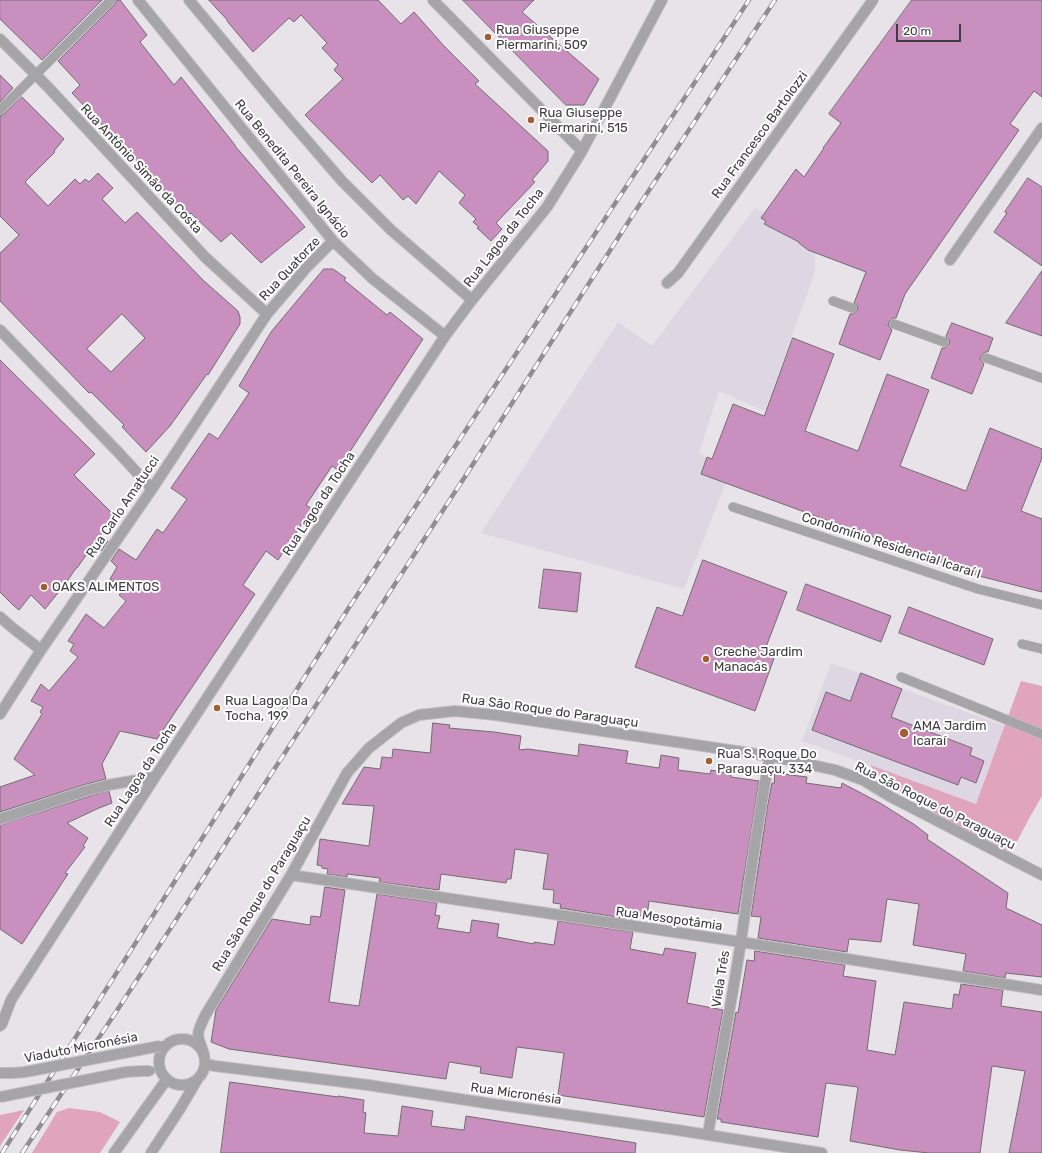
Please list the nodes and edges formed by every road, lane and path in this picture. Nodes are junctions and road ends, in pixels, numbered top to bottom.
1 (111, 0) edge
2 (138, 0) edge
3 (189, 0) edge
4 (433, 0) edge
5 (662, 0) edge
6 (873, 0) edge
7 (0, 39) edge
8 (36, 75) junction
9 (0, 110) edge
10 (1042, 128) edge
11 (582, 151) junction
12 (333, 241) junction
13 (950, 260) dead end
14 (667, 283) dead end
15 (472, 300) junction
16 (832, 301) dead end
17 (852, 308) dead end
18 (267, 314) junction
19 (894, 324) dead end
20 (0, 330) edge
21 (445, 336) junction
22 (944, 342) dead end
23 (986, 358) dead end
24 (1042, 378) edge
25 (152, 489) junction
26 (733, 507) dead end
27 (1042, 605) edge
28 (0, 616) edge
29 (1022, 644) dead end
30 (1042, 649) edge
31 (42, 650) junction
32 (901, 677) dead end
33 (0, 714) edge
34 (1042, 734) edge
35 (770, 756) junction
36 (155, 777) junction
37 (0, 819) edge
38 (291, 875) junction
39 (1042, 875) edge
40 (741, 942) junction
41 (1042, 990) edge
42 (11, 1000) junction
43 (0, 1006) edge
44 (0, 1026) edge
45 (164, 1046) junction
46 (205, 1059) junction
47 (0, 1073) edge
48 (165, 1076) junction
49 (197, 1080) junction
50 (0, 1097) edge
51 (708, 1135) junction
52 (114, 1153) edge
53 (150, 1153) edge
54 (822, 1153) edge

1 - 8 lane
2 - 12 street, Rua Benedita Pereira Ignácio
3 - 15 street
4 - 11 street
5 - 11 street, Rua Lagoa da Tocha
6 - 14 street, Rua Francesco Bartolozzi
7 - 8 street, Rua Antônio Simão da Costa
8 - 9 lane
8 - 18 street, Rua Antônio Simão da Costa
10 - 13 street
11 - 15 street, Rua Lagoa da Tocha
12 - 18 street, Rua Quatorze
12 - 21 street, Rua Benedita Pereira Ignácio
15 - 21 street, Rua Lagoa da Tocha
16 - 17 lane
18 - 25 street, Rua Carlo Amatucci
19 - 22 lane
20 - 25 street
21 - 36 street, Rua Lagoa da Tocha
23 - 24 lane
25 - 31 street, Rua Carlo Amatucci
26 - 27 lane, Condomínio Residencial Icaraí I
28 - 31 street
29 - 30 lane
31 - 33 street, Rua Carlo Amatucci
32 - 34 lane
35 - 38 street, Rua São Roque do Paraguaçu
35 - 39 street, Rua São Roque do Paraguaçu
35 - 40 street, Viela Três
36 - 37 street
36 - 42 street, Rua Lagoa da Tocha
38 - 40 street, Rua Mesopotâmia
38 - 46 street, Rua São Roque do Paraguaçu
40 - 41 street, Rua Mesopotâmia
40 - 51 street, Viela Três
42 - 43 street
42 - 44 street, Rua Lagoa da Tocha
45 - 46 street
45 - 47 street, Viaduto Micronésia, bridge
45 - 48 street
46 - 49 street
46 - 51 street, Rua Micronésia
48 - 49 street
48 - 50 street, bridge
48 - 52 street
49 - 53 street
51 - 54 street, Rua Micronésia

